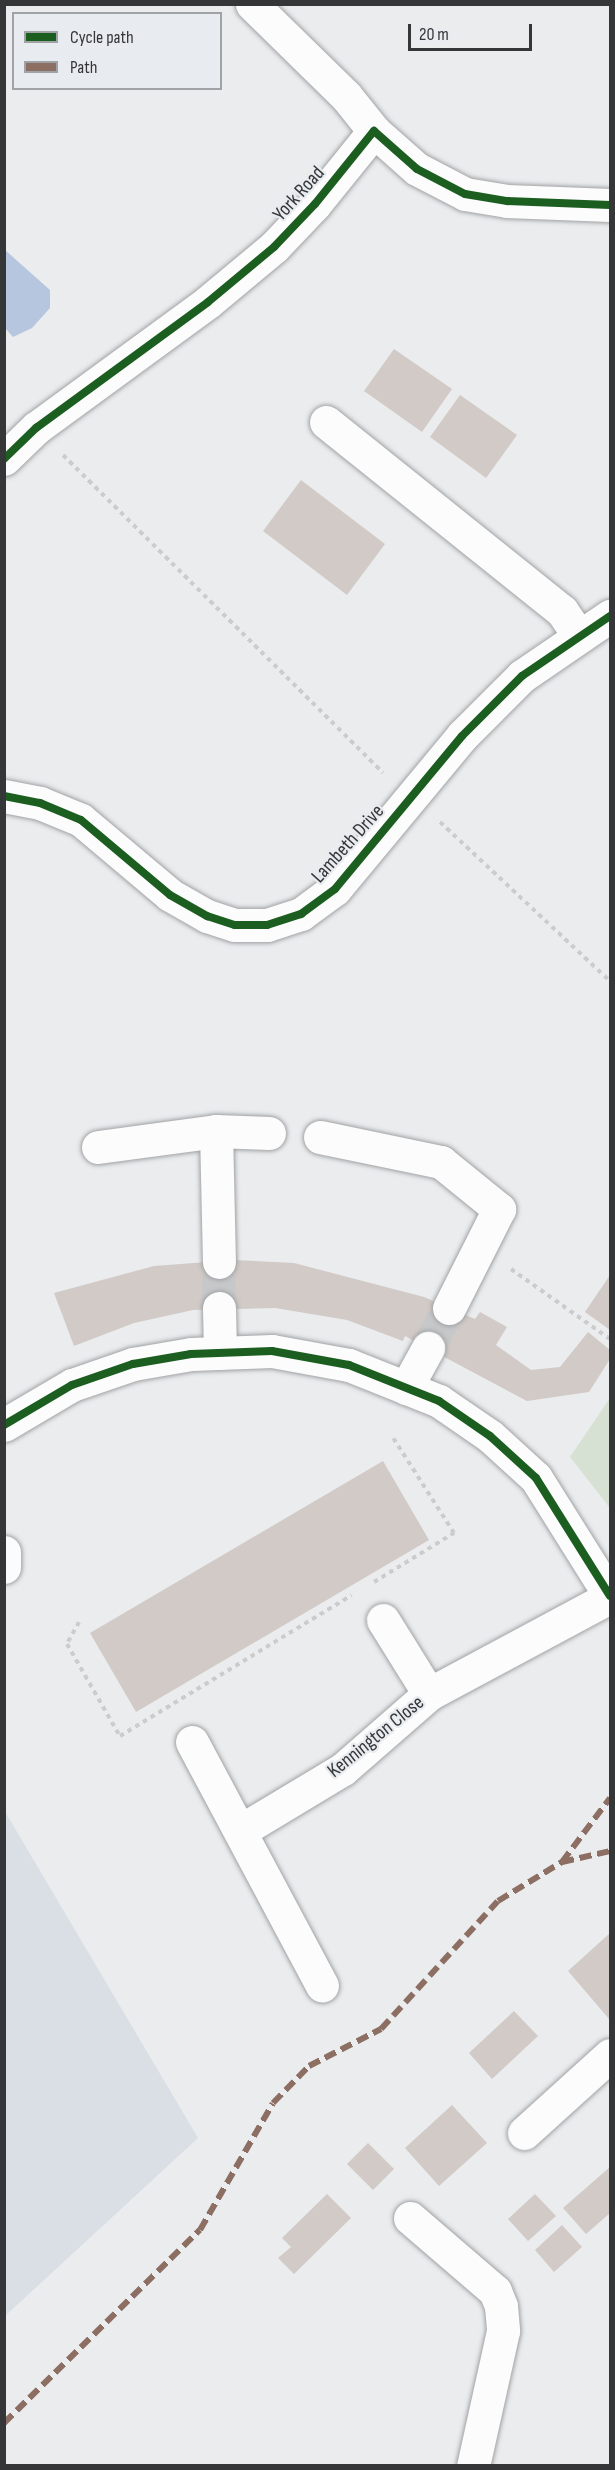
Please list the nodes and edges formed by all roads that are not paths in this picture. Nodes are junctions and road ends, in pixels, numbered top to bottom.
1 (252, 4) edge
2 (374, 131) junction
3 (610, 204) edge
4 (326, 422) dead end
5 (4, 459) edge
6 (610, 616) edge
7 (579, 636) junction
8 (4, 796) edge
9 (216, 1131) junction
10 (269, 1133) dead end
11 (320, 1137) dead end
12 (98, 1147) dead end
13 (219, 1262) tunnel mouth
14 (219, 1308) tunnel mouth
15 (449, 1308) tunnel mouth
16 (428, 1348) tunnel mouth
17 (220, 1353) junction
18 (406, 1388) junction
19 (4, 1425) edge
20 (4, 1552) edge
21 (4, 1567) edge
22 (610, 1597) edge
23 (383, 1620) dead end
24 (429, 1695) junction
25 (192, 1742) dead end
26 (240, 1831) junction
27 (322, 1985) dead end
28 (610, 2055) edge
29 (524, 2133) dead end
30 (410, 2218) dead end
31 (473, 2466) edge

1 - 2 street
2 - 3 street
2 - 5 street, York Road
4 - 7 street
6 - 7 street, Lambeth Drive
7 - 8 street, Lambeth Drive
9 - 10 street
9 - 12 street
9 - 13 street
11 - 15 street
14 - 17 street
16 - 18 street
17 - 18 street
17 - 19 street
18 - 22 street
20 - 21 street
22 - 24 street, Kennington Close
23 - 24 street
24 - 26 street, Kennington Close
25 - 26 street
26 - 27 street
28 - 29 street
30 - 31 street

